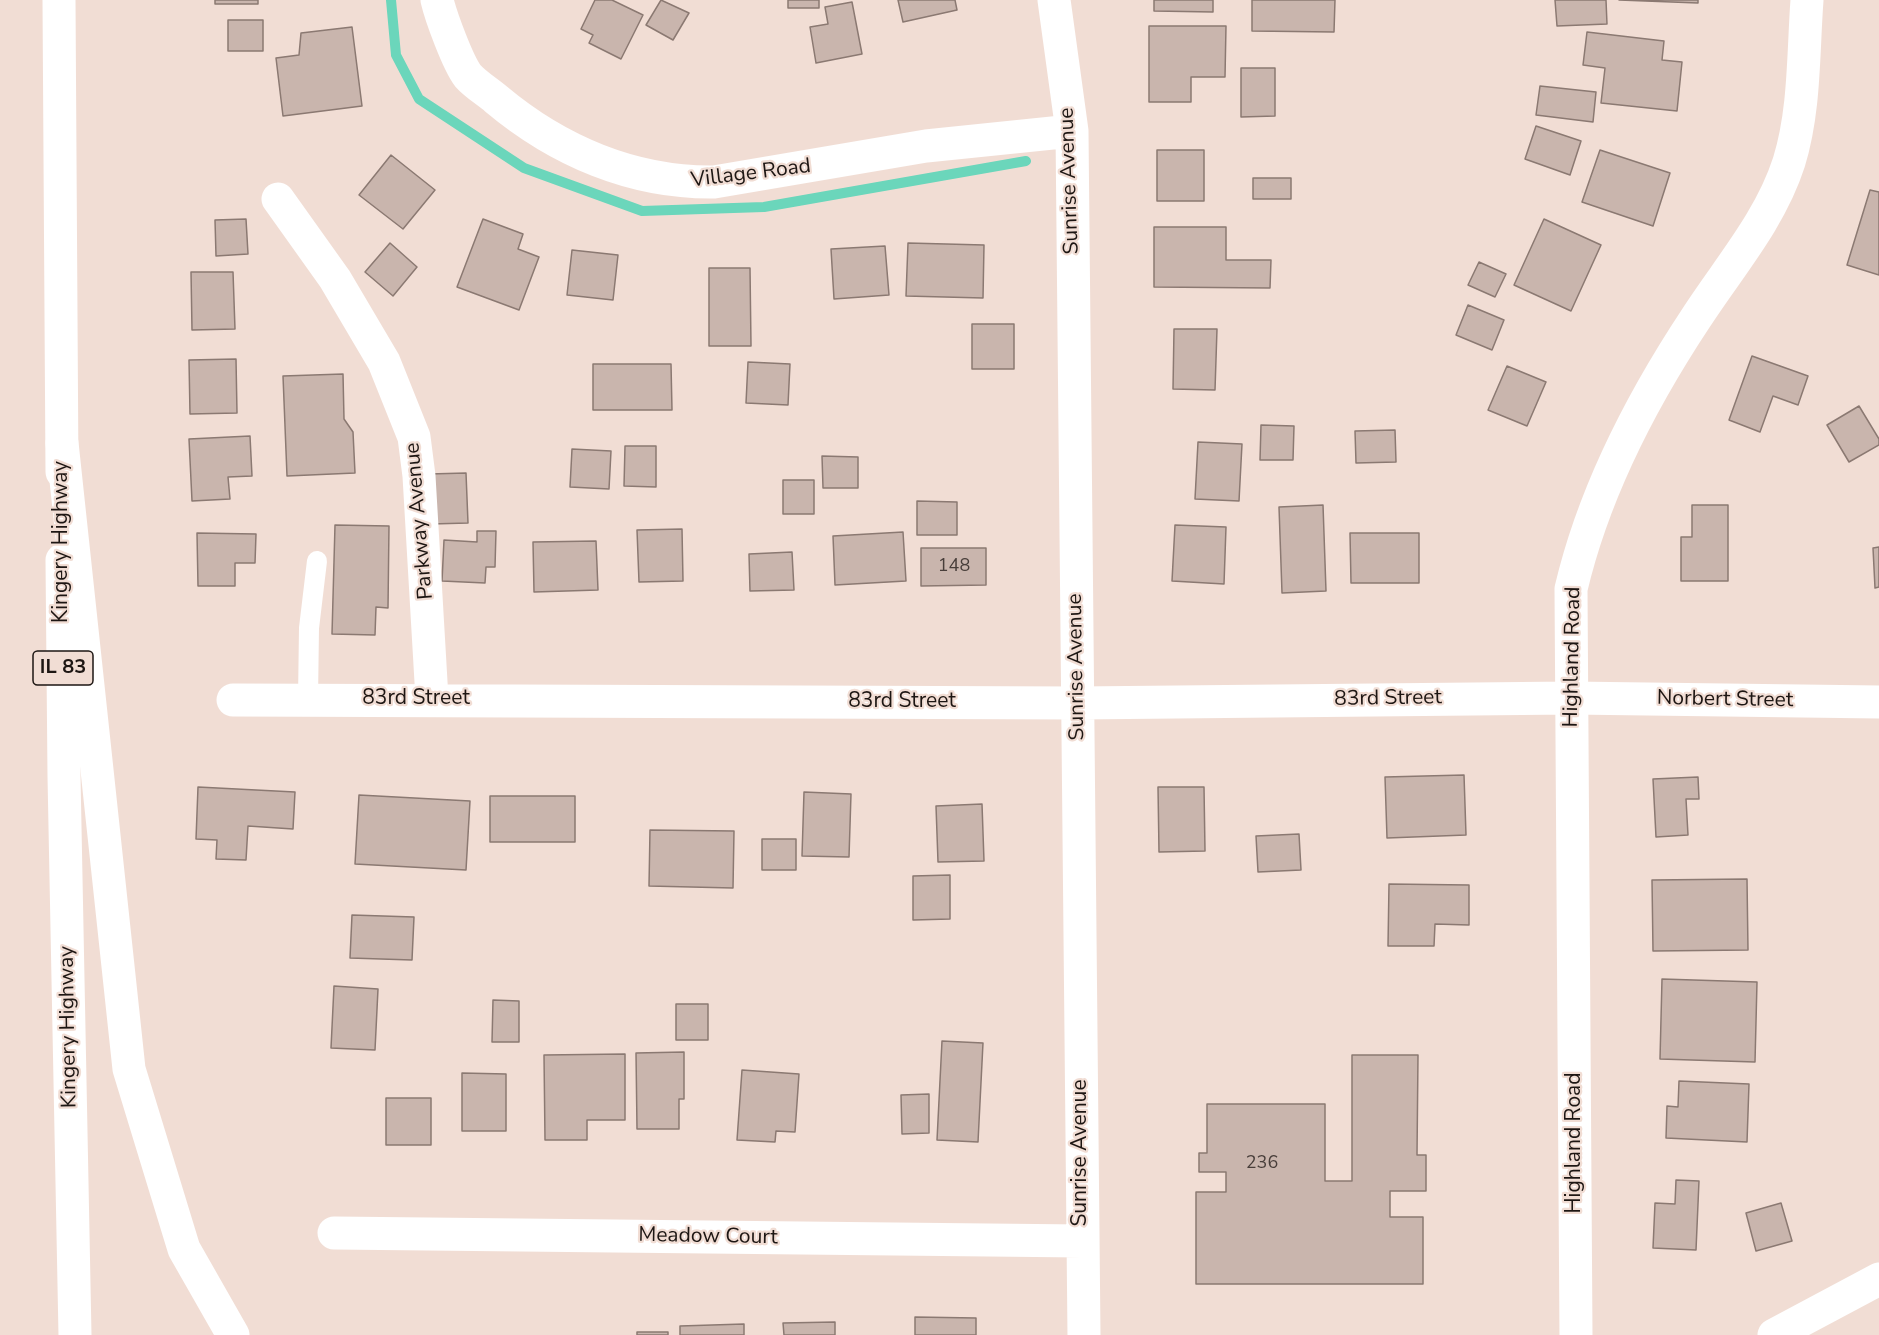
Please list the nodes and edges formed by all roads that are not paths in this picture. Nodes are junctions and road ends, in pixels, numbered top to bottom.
1 (59, 0) edge
2 (437, 0) edge
3 (1054, 0) edge
4 (1807, 0) edge
5 (1072, 131) junction
6 (278, 199) dead end
7 (62, 443) junction
8 (317, 561) dead end
9 (1572, 698) junction
10 (308, 699) junction
11 (432, 699) junction
12 (233, 700) dead end
13 (1879, 702) edge
14 (1078, 703) junction
15 (334, 1233) dead end
16 (1082, 1241) junction
17 (1879, 1279) edge
18 (75, 1335) edge
19 (233, 1335) edge
20 (1084, 1335) edge
21 (1576, 1335) edge
22 (1774, 1335) edge

1 - 7 main road, Kingery Highway / IL 83
2 - 5 main road, Village Road
3 - 5 main road, Sunrise Avenue
4 - 9 main road, Highland Road
5 - 14 main road, Sunrise Avenue
6 - 11 main road, Parkway Avenue
7 - 18 main road, Kingery Highway / IL 83
7 - 19 main road
8 - 10 lane
9 - 13 main road, Norbert Street
9 - 14 main road, 83rd Street
9 - 21 main road, Highland Road
10 - 11 main road, 83rd Street
10 - 12 main road, 83rd Street
11 - 14 main road, 83rd Street
14 - 16 main road, Sunrise Avenue
15 - 16 main road, Meadow Court
16 - 20 main road, Sunrise Avenue
17 - 22 main road

